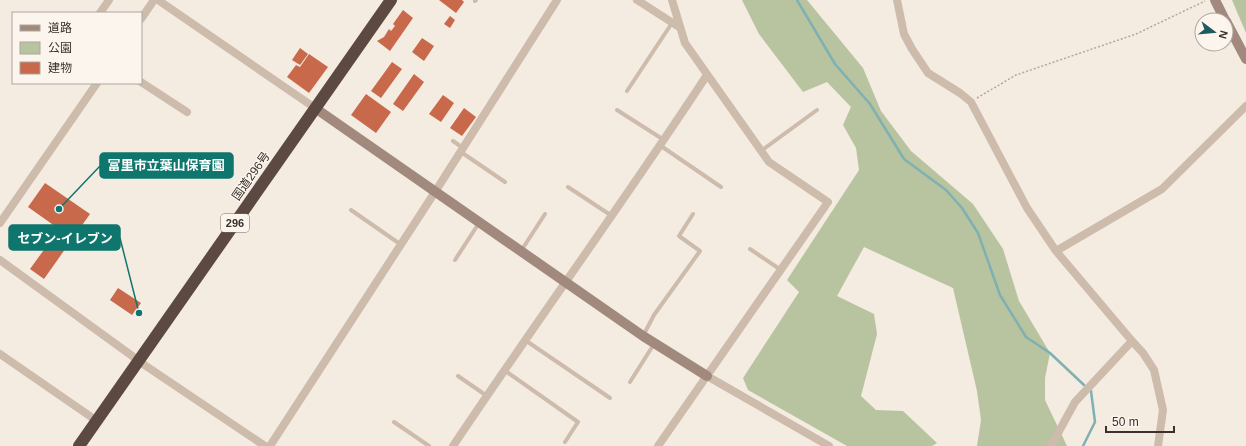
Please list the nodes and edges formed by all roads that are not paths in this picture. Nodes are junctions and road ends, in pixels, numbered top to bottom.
1 (109, 0) edge
2 (154, 0) edge
3 (158, 0) edge
4 (391, 0) edge
5 (557, 0) edge
6 (638, 0) edge
7 (672, 0) edge
8 (897, 0) edge
9 (1215, 0) edge
10 (101, 12) edge
11 (1221, 12) edge
12 (142, 18) edge
13 (676, 25) junction
14 (1234, 36) edge
15 (1246, 59) edge
16 (707, 75) junction
17 (142, 83) edge
18 (96, 84) edge
19 (627, 91) dead end
20 (1246, 106) edge
21 (315, 108) junction
22 (617, 110) dead end
23 (817, 110) dead end
24 (187, 112) dead end
25 (453, 141) dead end
26 (663, 143) junction
27 (462, 150) junction
28 (761, 152) junction
29 (505, 182) dead end
30 (568, 187) dead end
31 (721, 187) dead end
32 (435, 192) junction
33 (351, 210) dead end
34 (546, 214) dead end
35 (693, 214) dead end
36 (612, 216) junction
37 (0, 223) edge
38 (479, 223) junction
39 (400, 244) junction
40 (750, 249) dead end
41 (1056, 251) junction
42 (521, 252) junction
43 (0, 260) edge
44 (454, 260) dead end
45 (781, 270) junction
46 (566, 283) junction
47 (643, 336) junction
48 (526, 340) junction
49 (1132, 341) junction
50 (655, 343) junction
51 (0, 354) edge
52 (139, 361) junction
53 (504, 370) junction
54 (458, 376) dead end
55 (707, 376) junction
56 (630, 382) dead end
57 (486, 396) junction
58 (610, 398) dead end
59 (97, 421) junction
60 (394, 422) dead end
61 (565, 442) dead end
62 (79, 446) edge
63 (265, 446) edge
64 (270, 446) edge
65 (429, 446) edge
66 (453, 446) edge
67 (658, 446) edge
68 (829, 446) edge
69 (1052, 446) edge
70 (1158, 446) edge

1 - 10 street
2 - 12 street
3 - 21 street
4 - 21 highway, 国道296号 / 296
5 - 27 street
6 - 13 street
7 - 13 street
8 - 41 street
9 - 11 street
13 - 16 street
13 - 19 lane
14 - 15 street
16 - 26 street
16 - 28 street
17 - 24 street
18 - 37 street
20 - 41 street
21 - 32 street
21 - 52 highway, 国道296号 / 296
22 - 26 lane
23 - 28 lane
25 - 27 lane
26 - 31 lane
26 - 36 street
27 - 29 lane
27 - 32 street
28 - 45 street
30 - 36 lane
32 - 38 street
32 - 39 street
33 - 39 lane
34 - 42 lane
35 - 47 lane
36 - 46 street
38 - 42 street
38 - 44 lane
39 - 64 street
40 - 45 lane
41 - 49 street
42 - 46 street
43 - 52 street
45 - 55 street
46 - 47 street
46 - 48 street
47 - 50 street
48 - 53 street
48 - 58 lane
49 - 69 street
49 - 70 street
50 - 55 street
50 - 56 lane
51 - 59 street
52 - 59 highway, 国道296号 / 296
52 - 63 street
53 - 57 street
53 - 61 lane
54 - 57 lane
55 - 67 street
55 - 68 street
57 - 66 street
59 - 62 highway, 国道296号 / 296
60 - 65 lane

